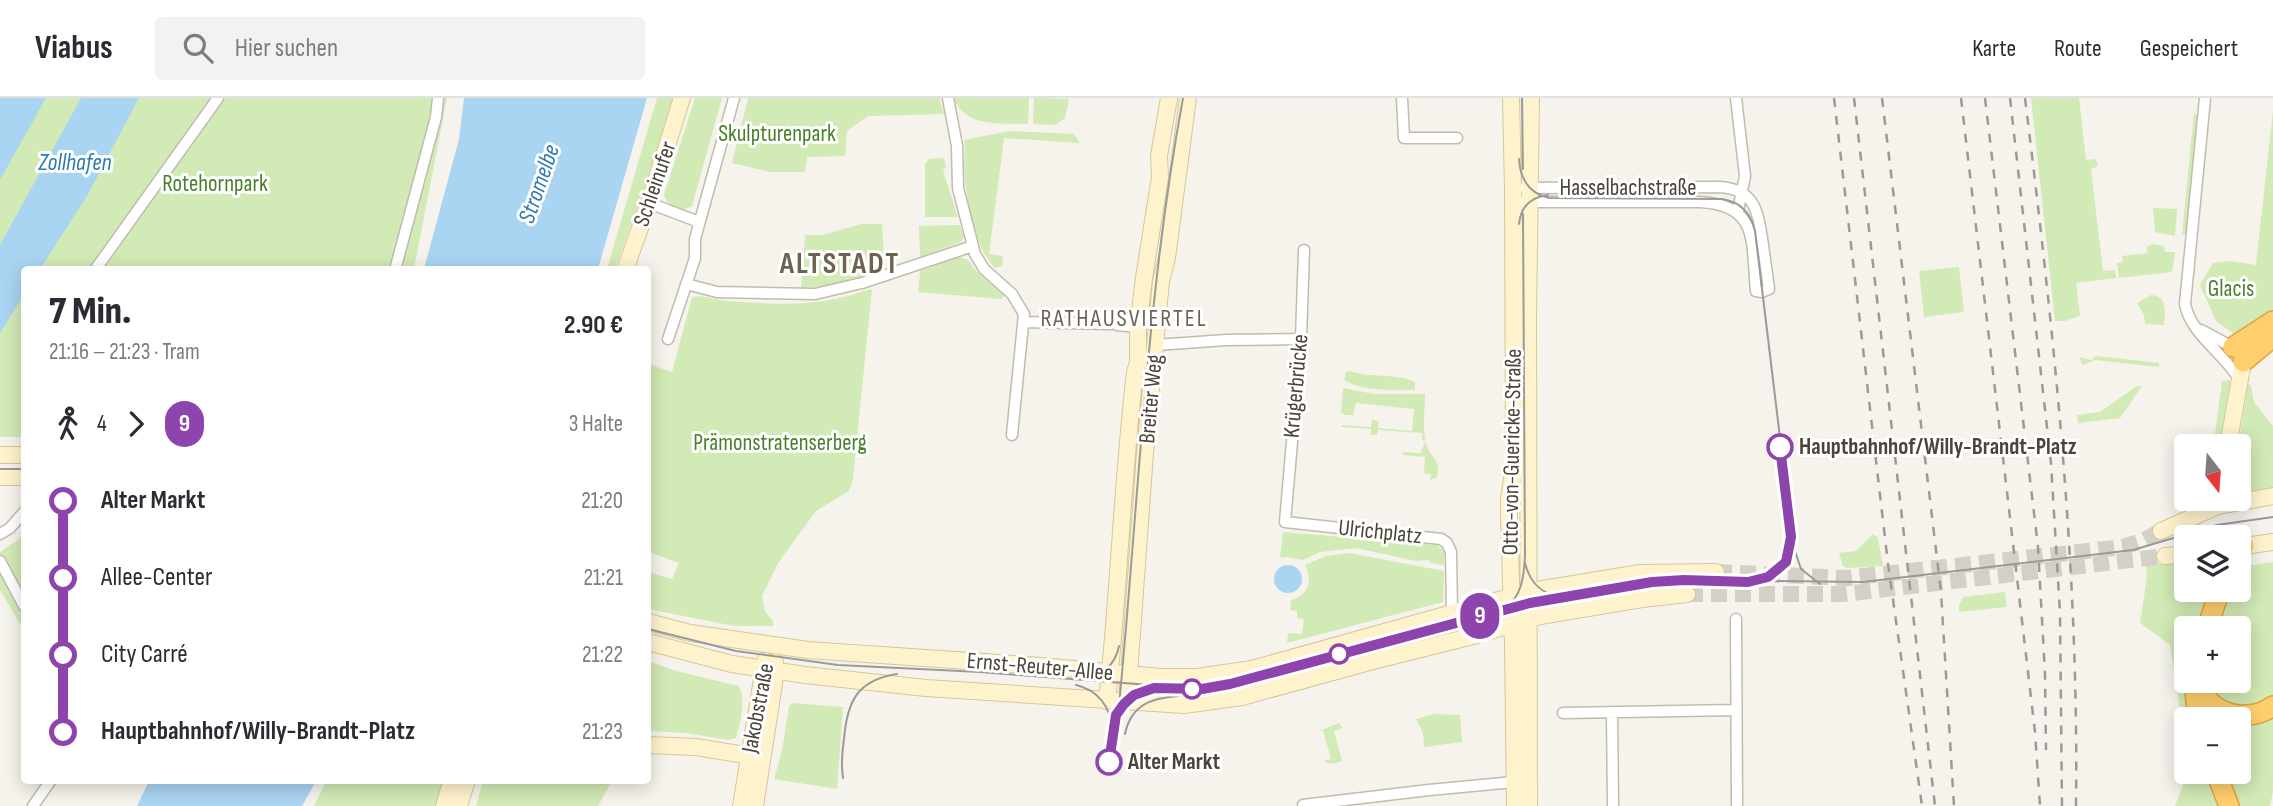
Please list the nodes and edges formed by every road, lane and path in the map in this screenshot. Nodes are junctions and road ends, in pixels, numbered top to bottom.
1 (218, 98) edge
2 (438, 98) edge
3 (682, 98) edge
4 (734, 98) edge
5 (948, 98) edge
6 (1169, 98) edge
7 (1188, 98) edge
8 (1402, 98) edge
9 (1511, 98) edge
10 (1531, 98) edge
11 (1736, 98) edge
12 (2206, 98) edge
13 (1457, 138) dead end
14 (1742, 192) junction
15 (1521, 195) junction
16 (649, 203) junction
17 (1738, 211) junction
18 (699, 222) junction
19 (973, 246) junction
20 (1304, 250) dead end
21 (98, 266) edge
22 (396, 266) edge
23 (626, 266) edge
24 (686, 284) junction
25 (1024, 322) junction
26 (1139, 327) junction
27 (2269, 330) edge
28 (668, 339) dead end
29 (1301, 339) junction
30 (1156, 345) junction
31 (2235, 361) junction
32 (2229, 434) edge
33 (1013, 435) dead end
34 (0, 455) edge
35 (21, 455) edge
36 (21, 477) edge
37 (0, 478) edge
38 (2273, 496) edge
39 (2251, 499) edge
40 (2198, 511) edge
41 (21, 517) edge
42 (1285, 522) joint
43 (2161, 531) tunnel mouth
44 (0, 534) edge
45 (2273, 542) edge
46 (2251, 546) edge
47 (2174, 555) edge
48 (2165, 556) tunnel mouth
49 (0, 561) edge
50 (1716, 572) tunnel mouth
51 (1531, 591) junction
52 (1686, 594) tunnel mouth
53 (1510, 596) junction
54 (21, 600) edge
55 (1452, 612) junction
56 (1530, 619) junction
57 (1736, 619) dead end
58 (651, 623) edge
59 (1512, 624) junction
60 (651, 643) edge
61 (772, 646) junction
62 (769, 671) junction
63 (1110, 672) junction
64 (1129, 674) junction
65 (2203, 693) edge
66 (1107, 701) junction
67 (1127, 702) junction
68 (2273, 706) edge
69 (1737, 710) junction
70 (1612, 712) junction
71 (1563, 713) dead end
72 (651, 745) edge
73 (756, 757) junction
74 (1514, 782) junction
75 (48, 784) edge
76 (451, 784) edge
77 (466, 784) edge
78 (2221, 784) edge
79 (1303, 805) edge
80 (33, 806) edge
81 (444, 806) edge
82 (459, 806) edge
83 (741, 806) edge
84 (755, 806) edge
85 (1515, 806) edge
86 (1530, 806) edge
87 (1613, 806) edge
88 (1737, 806) edge
89 (2229, 806) edge

1 - 21 street
2 - 22 street
3 - 16 main road, Schleinufer
4 - 18 street
5 - 19 street
6 - 26 main road, Breiter Weg
7 - 30 main road, Breiter Weg
8 - 13 street
9 - 15 main road, Otto-von-Guericke-Straße
10 - 15 main road, Otto-von-Guericke-Straße
11 - 14 street
12 - 31 street
14 - 15 street, Hasselbachstraße
14 - 17 street
14 - 17 street
15 - 17 street, Hasselbachstraße
15 - 51 main road, Otto-von-Guericke-Straße
15 - 53 main road, Otto-von-Guericke-Straße
16 - 18 street
16 - 23 main road, Schleinufer
18 - 24 street
19 - 24 street
19 - 25 street
20 - 29 street, Krügerbrücke
24 - 28 street
25 - 26 street
25 - 33 street
26 - 63 main road, Breiter Weg
27 - 31 highway
29 - 30 street
29 - 42 street, Krügerbrücke
30 - 64 main road, Breiter Weg
31 - 32 main road
34 - 35 main road
36 - 37 main road
38 - 39 main road
40 - 43 main road
41 - 44 street
42 - 55 street, Ulrichplatz
45 - 46 main road
47 - 48 main road
49 - 54 street
50 - 51 main road, Ernst-Reuter-Allee
51 - 53 main road, Ernst-Reuter-Allee
51 - 56 main road, Otto-von-Guericke-Straße
51 - 59 main road
52 - 56 main road, Ernst-Reuter-Allee
53 - 55 main road, Ernst-Reuter-Allee
53 - 59 main road, Otto-von-Guericke-Straße
55 - 64 main road, Ernst-Reuter-Allee
56 - 59 main road, Ernst-Reuter-Allee
56 - 86 main road, Otto-von-Guericke-Straße
57 - 69 street
58 - 61 main road, Ernst-Reuter-Allee
59 - 67 main road, Ernst-Reuter-Allee
59 - 74 main road, Otto-von-Guericke-Straße
60 - 62 main road, Ernst-Reuter-Allee
61 - 62 main road, Jakobstraße
61 - 63 main road, Ernst-Reuter-Allee
62 - 66 main road, Ernst-Reuter-Allee
62 - 73 main road, Jakobstraße
63 - 64 main road, Ernst-Reuter-Allee
63 - 66 main road, Breiter Weg
64 - 67 main road, Breiter Weg
65 - 68 highway
66 - 67 main road, Ernst-Reuter-Allee
69 - 70 street
69 - 88 street
70 - 71 street
70 - 87 street
72 - 73 main road
73 - 83 main road, Jakobstraße
73 - 84 main road, Jakobstraße
74 - 79 street
74 - 85 main road, Otto-von-Guericke-Straße
75 - 80 street
76 - 81 main road
77 - 82 main road
78 - 89 highway

